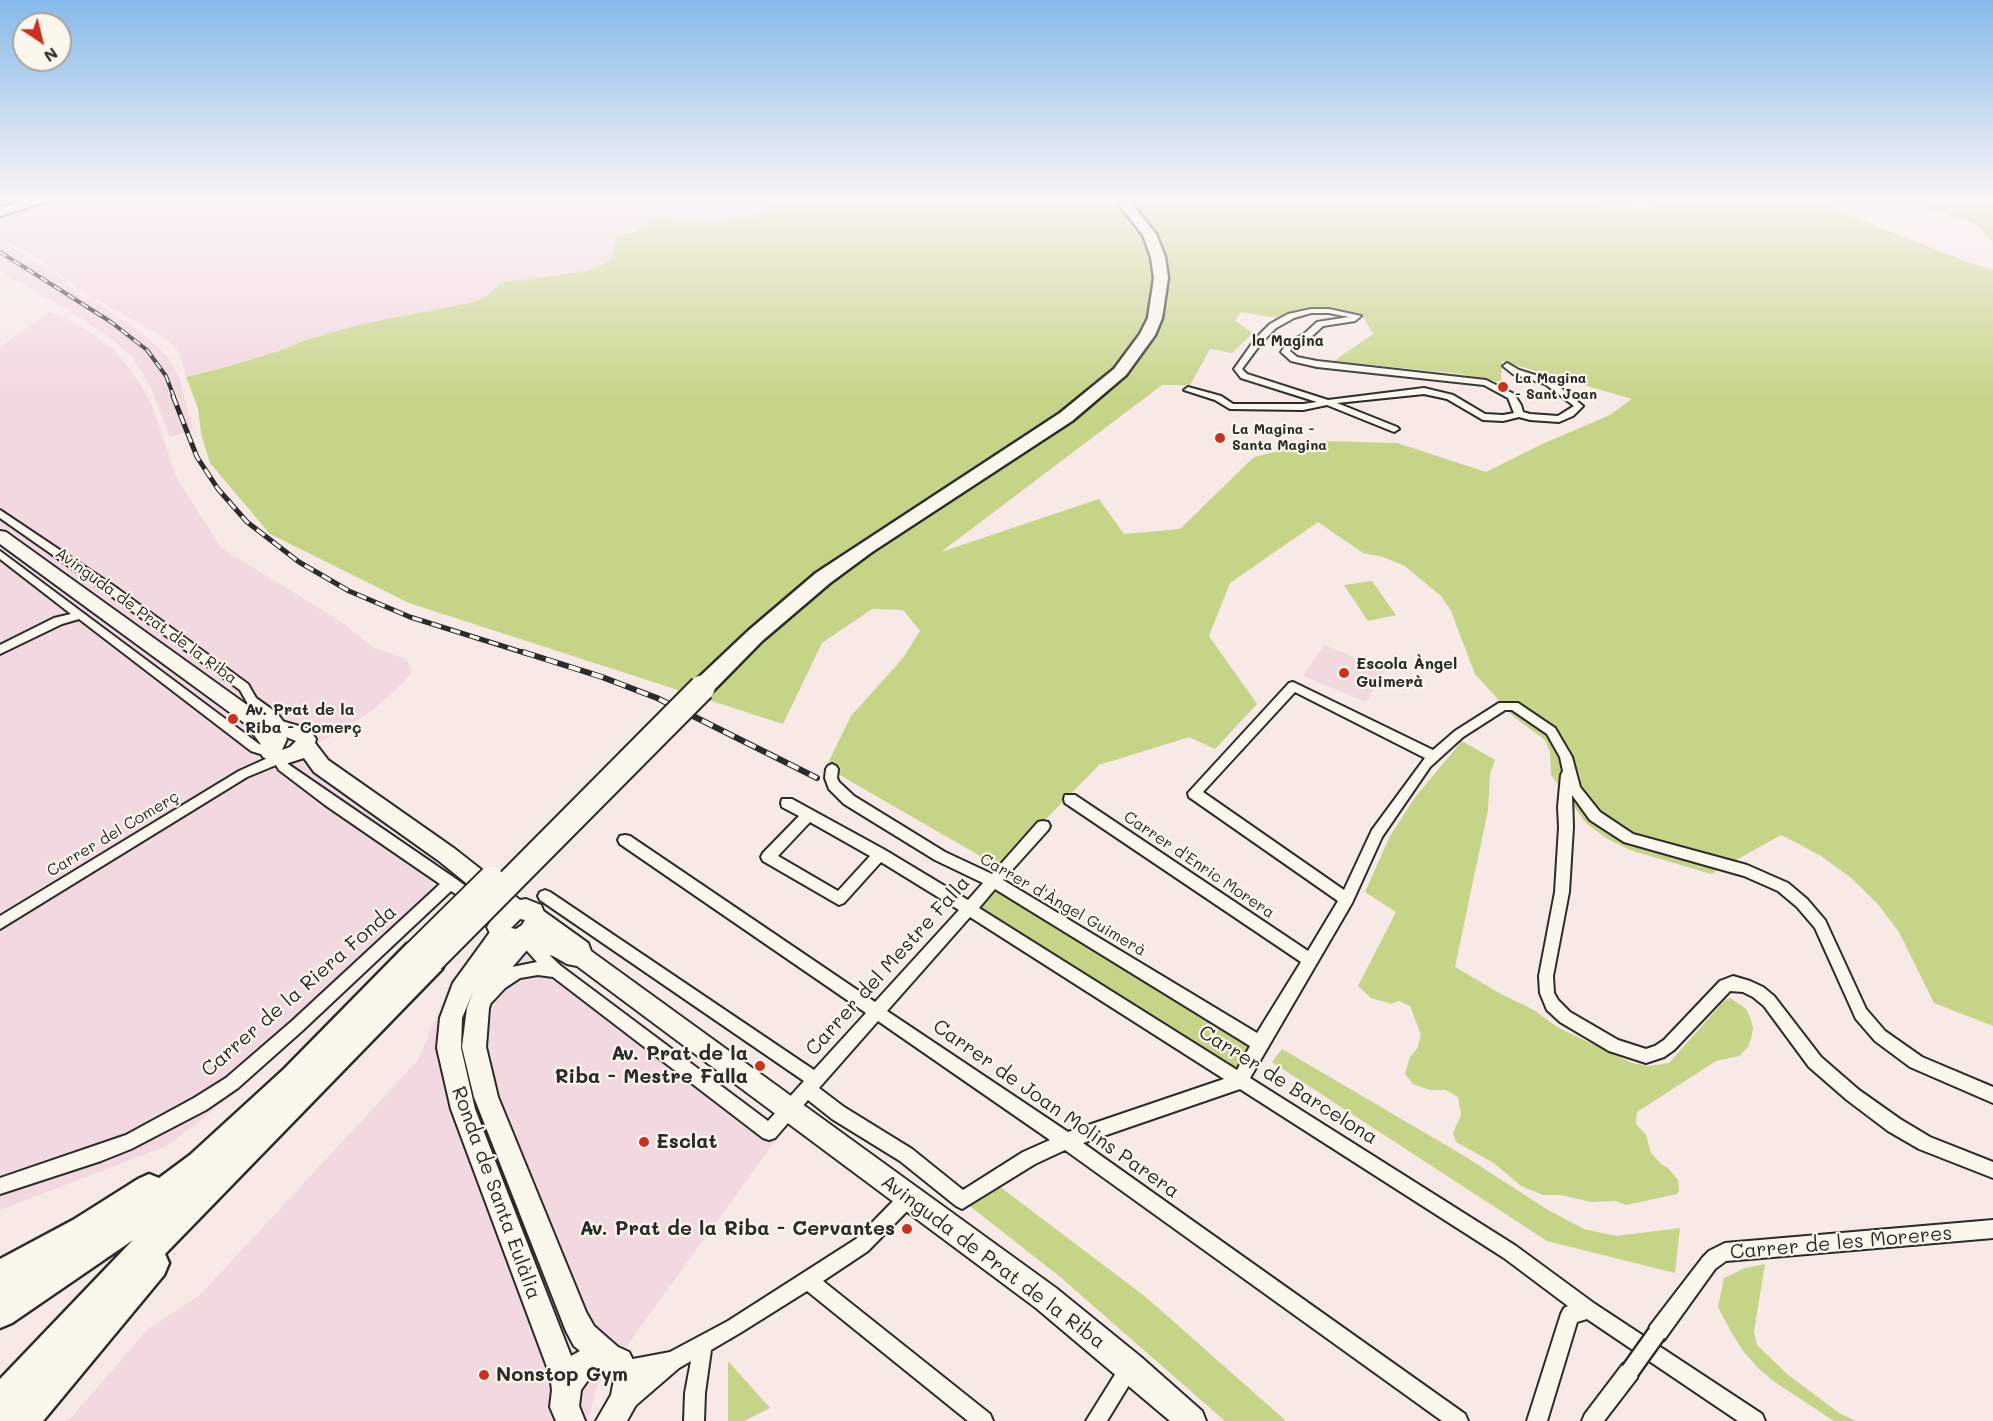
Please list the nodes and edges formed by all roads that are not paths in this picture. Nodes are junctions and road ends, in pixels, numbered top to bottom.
1 (1148, 265) edge
2 (1159, 265) edge
3 (1507, 366) dead end
4 (1188, 390) dead end
5 (1326, 402) junction
6 (1519, 414) junction
7 (1394, 429) dead end
8 (0, 513) edge
9 (0, 536) edge
10 (0, 555) edge
11 (81, 615) junction
12 (0, 650) edge
13 (694, 686) junction
14 (284, 745) junction
15 (1433, 756) junction
16 (832, 769) dead end
17 (1568, 771) junction
18 (1070, 799) dead end
19 (787, 803) dead end
20 (808, 815) junction
21 (1595, 816) junction
22 (1043, 826) dead end
23 (1566, 826) junction
24 (625, 840) dead end
25 (880, 854) junction
26 (993, 881) junction
27 (451, 883) junction
28 (1347, 899) junction
29 (968, 910) junction
30 (0, 923) edge
31 (521, 924) junction
32 (425, 956) junction
33 (1309, 960) junction
34 (556, 971) junction
35 (478, 1008) junction
36 (876, 1012) junction
37 (349, 1020) junction
38 (1260, 1043) junction
39 (1239, 1082) junction
40 (811, 1084) junction
41 (1993, 1095) edge
42 (790, 1108) junction
43 (1066, 1141) junction
44 (1993, 1170) edge
45 (0, 1186) edge
46 (908, 1198) junction
47 (1993, 1229) edge
48 (0, 1277) edge
49 (809, 1281) junction
50 (1588, 1310) junction
51 (0, 1311) edge
52 (703, 1344) junction
53 (672, 1361) junction
54 (616, 1363) junction
55 (1131, 1367) junction
56 (566, 1389) junction
57 (0, 1405) edge
58 (28, 1412) edge
59 (617, 1414) edge
60 (566, 1420) edge
61 (694, 1421) edge
62 (983, 1421) edge
63 (1096, 1421) edge
64 (1192, 1421) edge
65 (1458, 1421) edge
66 (1537, 1421) edge
67 (1592, 1421) edge
68 (1755, 1421) edge

1 - 13 highway
2 - 13 highway
3 - 6 street
4 - 5 street
5 - 6 street
5 - 6 street
5 - 7 street
8 - 14 street, Avinguda de Prat de la Riba
9 - 14 main road
10 - 11 street, Avinguda de Prat de la Riba
11 - 12 street
11 - 14 street, Avinguda de Prat de la Riba
13 - 32 highway, bridge
14 - 27 street, Avinguda de Prat de la Riba
14 - 30 street, Carrer del Comerç
14 - 31 main road, Avinguda de Prat de la Riba
15 - 17 street
15 - 28 street
15 - 28 street
16 - 26 street, Carrer d'Àngel Guimerà
17 - 21 street
17 - 23 street
18 - 33 street, Carrer d'Enric Morera
19 - 20 street, Carrer de Barcelona
20 - 25 street, Carrer de Barcelona
20 - 25 street
21 - 23 street
21 - 41 street
22 - 26 street, Carrer del Mestre Falla
23 - 44 street
24 - 36 street, Carrer de Joan Molins Parera
25 - 29 street, Carrer de Barcelona
26 - 29 street, Carrer del Mestre Falla
26 - 38 street, Carrer d'Àngel Guimerà
27 - 31 street, Avinguda de Prat de la Riba
27 - 45 street, Carrer de la Riera Fonda
28 - 33 street
29 - 36 street, Carrer del Mestre Falla
29 - 39 street, Carrer de Barcelona
31 - 34 street, Avinguda de Prat de la Riba
31 - 35 main road, Ronda de Santa Eulàlia
31 - 40 street, Avinguda de Prat de la Riba
31 - 42 main road, Avinguda de Prat de la Riba
31 - 56 main road, Ronda de Santa Eulàlia
32 - 37 highway
32 - 57 highway
32 - 58 highway
33 - 38 street
34 - 35 street
34 - 42 street, Avinguda de Prat de la Riba
35 - 54 main road, Ronda de Santa Eulàlia
36 - 40 street, Carrer del Mestre Falla
36 - 43 street, Carrer de Joan Molins Parera
37 - 48 highway
37 - 51 highway
38 - 39 street
39 - 43 street
39 - 50 street, Carrer de Barcelona
40 - 42 street, Carrer del Mestre Falla
40 - 43 street, Avinguda de Prat de la Riba
42 - 46 main road, Avinguda de Prat de la Riba
43 - 65 street, Carrer de Joan Molins Parera
46 - 49 street
46 - 55 main road, Avinguda de Prat de la Riba
47 - 67 street, Carrer de les Moreres, bridge
49 - 52 street
49 - 62 street
50 - 66 street
50 - 68 street, Carrer de Barcelona
52 - 53 street
52 - 61 street
53 - 54 street
53 - 59 street
54 - 56 main road
54 - 59 main road
55 - 63 street
55 - 64 main road, Avinguda de Prat de la Riba
56 - 60 main road, Ronda de Santa Eulàlia

